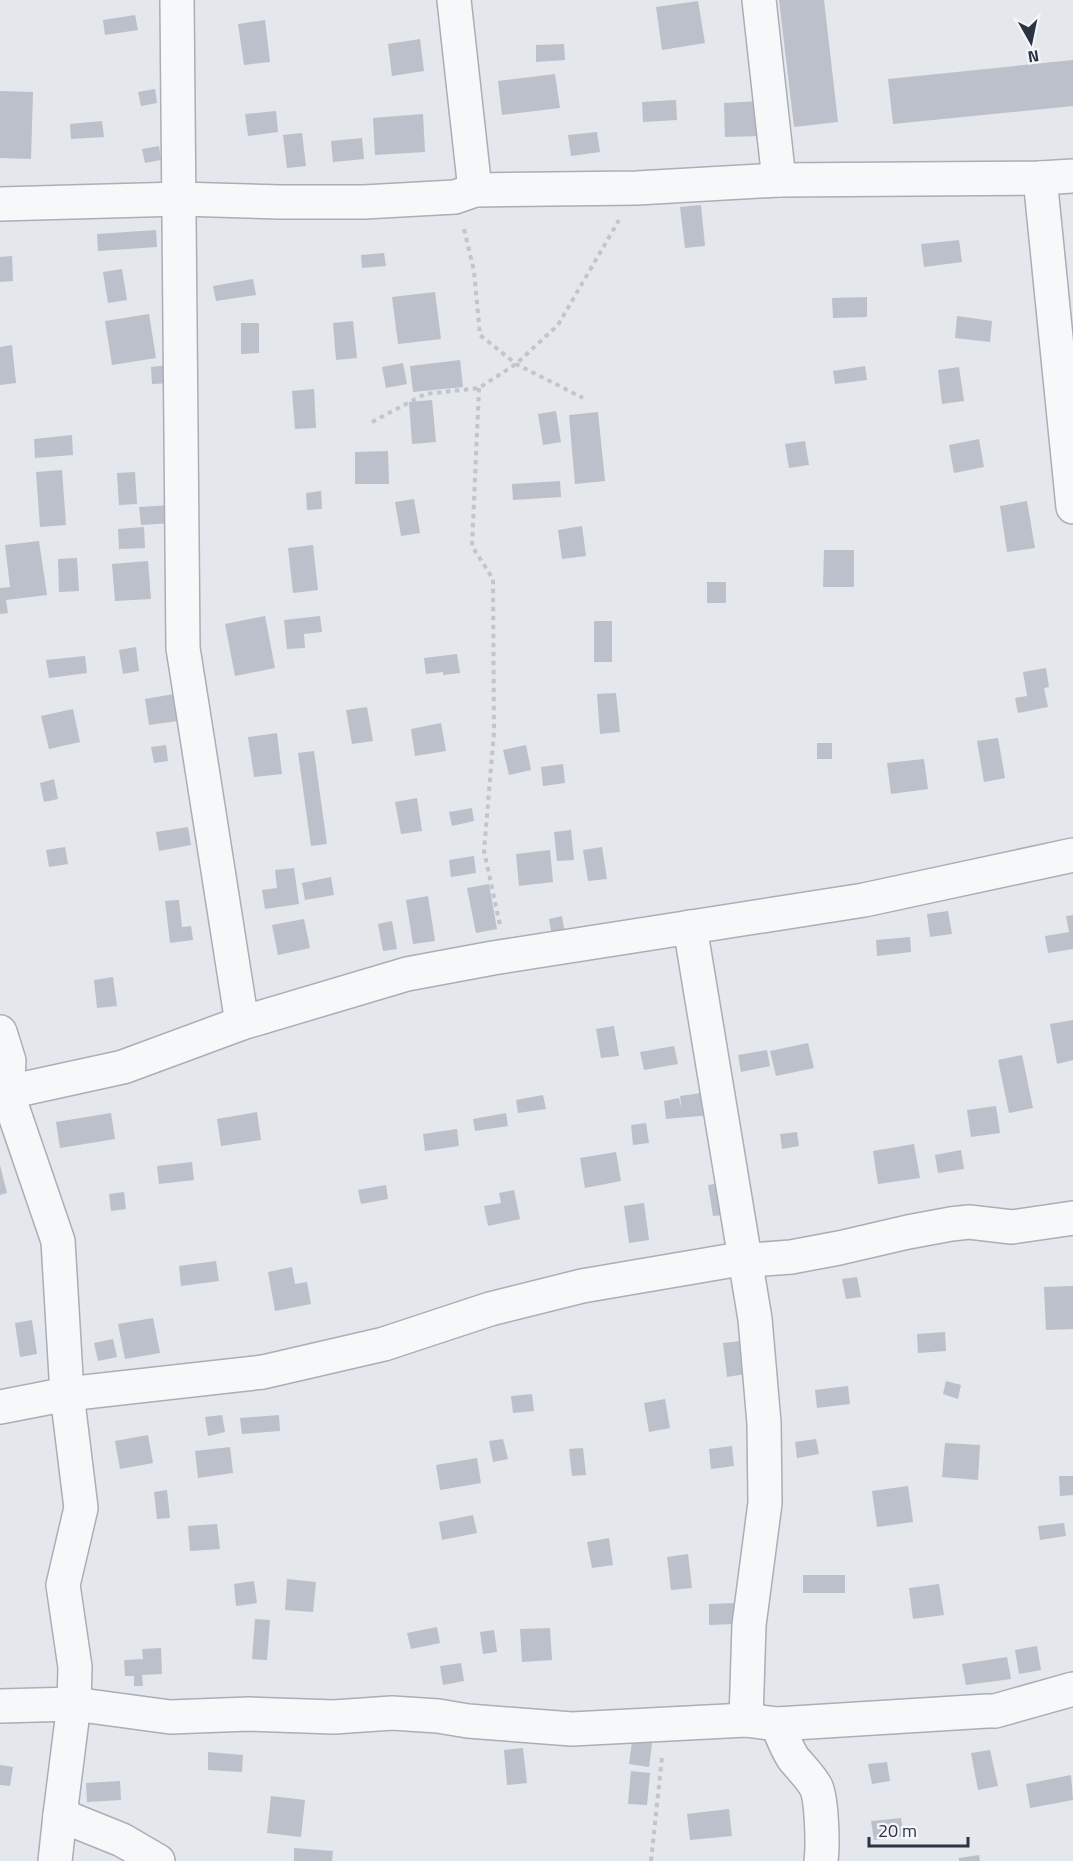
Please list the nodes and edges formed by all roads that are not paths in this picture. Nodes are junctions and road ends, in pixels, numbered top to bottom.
1 (177, 0) edge
2 (454, 0) edge
3 (759, 0) edge
4 (1073, 176) edge
5 (1040, 178) junction
6 (779, 180) junction
7 (465, 193) junction
8 (180, 199) junction
9 (0, 204) edge
10 (1073, 507) edge
11 (1073, 855) edge
12 (690, 927) junction
13 (242, 1023) junction
14 (0, 1032) edge
15 (4, 1093) edge
16 (1073, 1218) edge
17 (746, 1258) junction
18 (67, 1394) junction
19 (0, 1407) edge
20 (1073, 1689) edge
21 (74, 1704) junction
22 (0, 1706) edge
23 (762, 1722) junction
24 (60, 1815) junction
25 (55, 1861) edge
26 (158, 1861) edge
27 (821, 1861) edge

1 - 8 street
2 - 7 street
3 - 6 street
4 - 5 street
5 - 6 street
5 - 10 street
6 - 7 street
7 - 8 street
8 - 9 street
8 - 13 street
11 - 12 street
12 - 13 street
12 - 17 street
13 - 15 street
14 - 15 street
15 - 18 street
16 - 17 street
17 - 18 street
17 - 23 street
18 - 19 street
18 - 21 street
20 - 23 street
21 - 22 street
21 - 23 street
21 - 24 street
23 - 27 street
24 - 25 street
24 - 26 street

